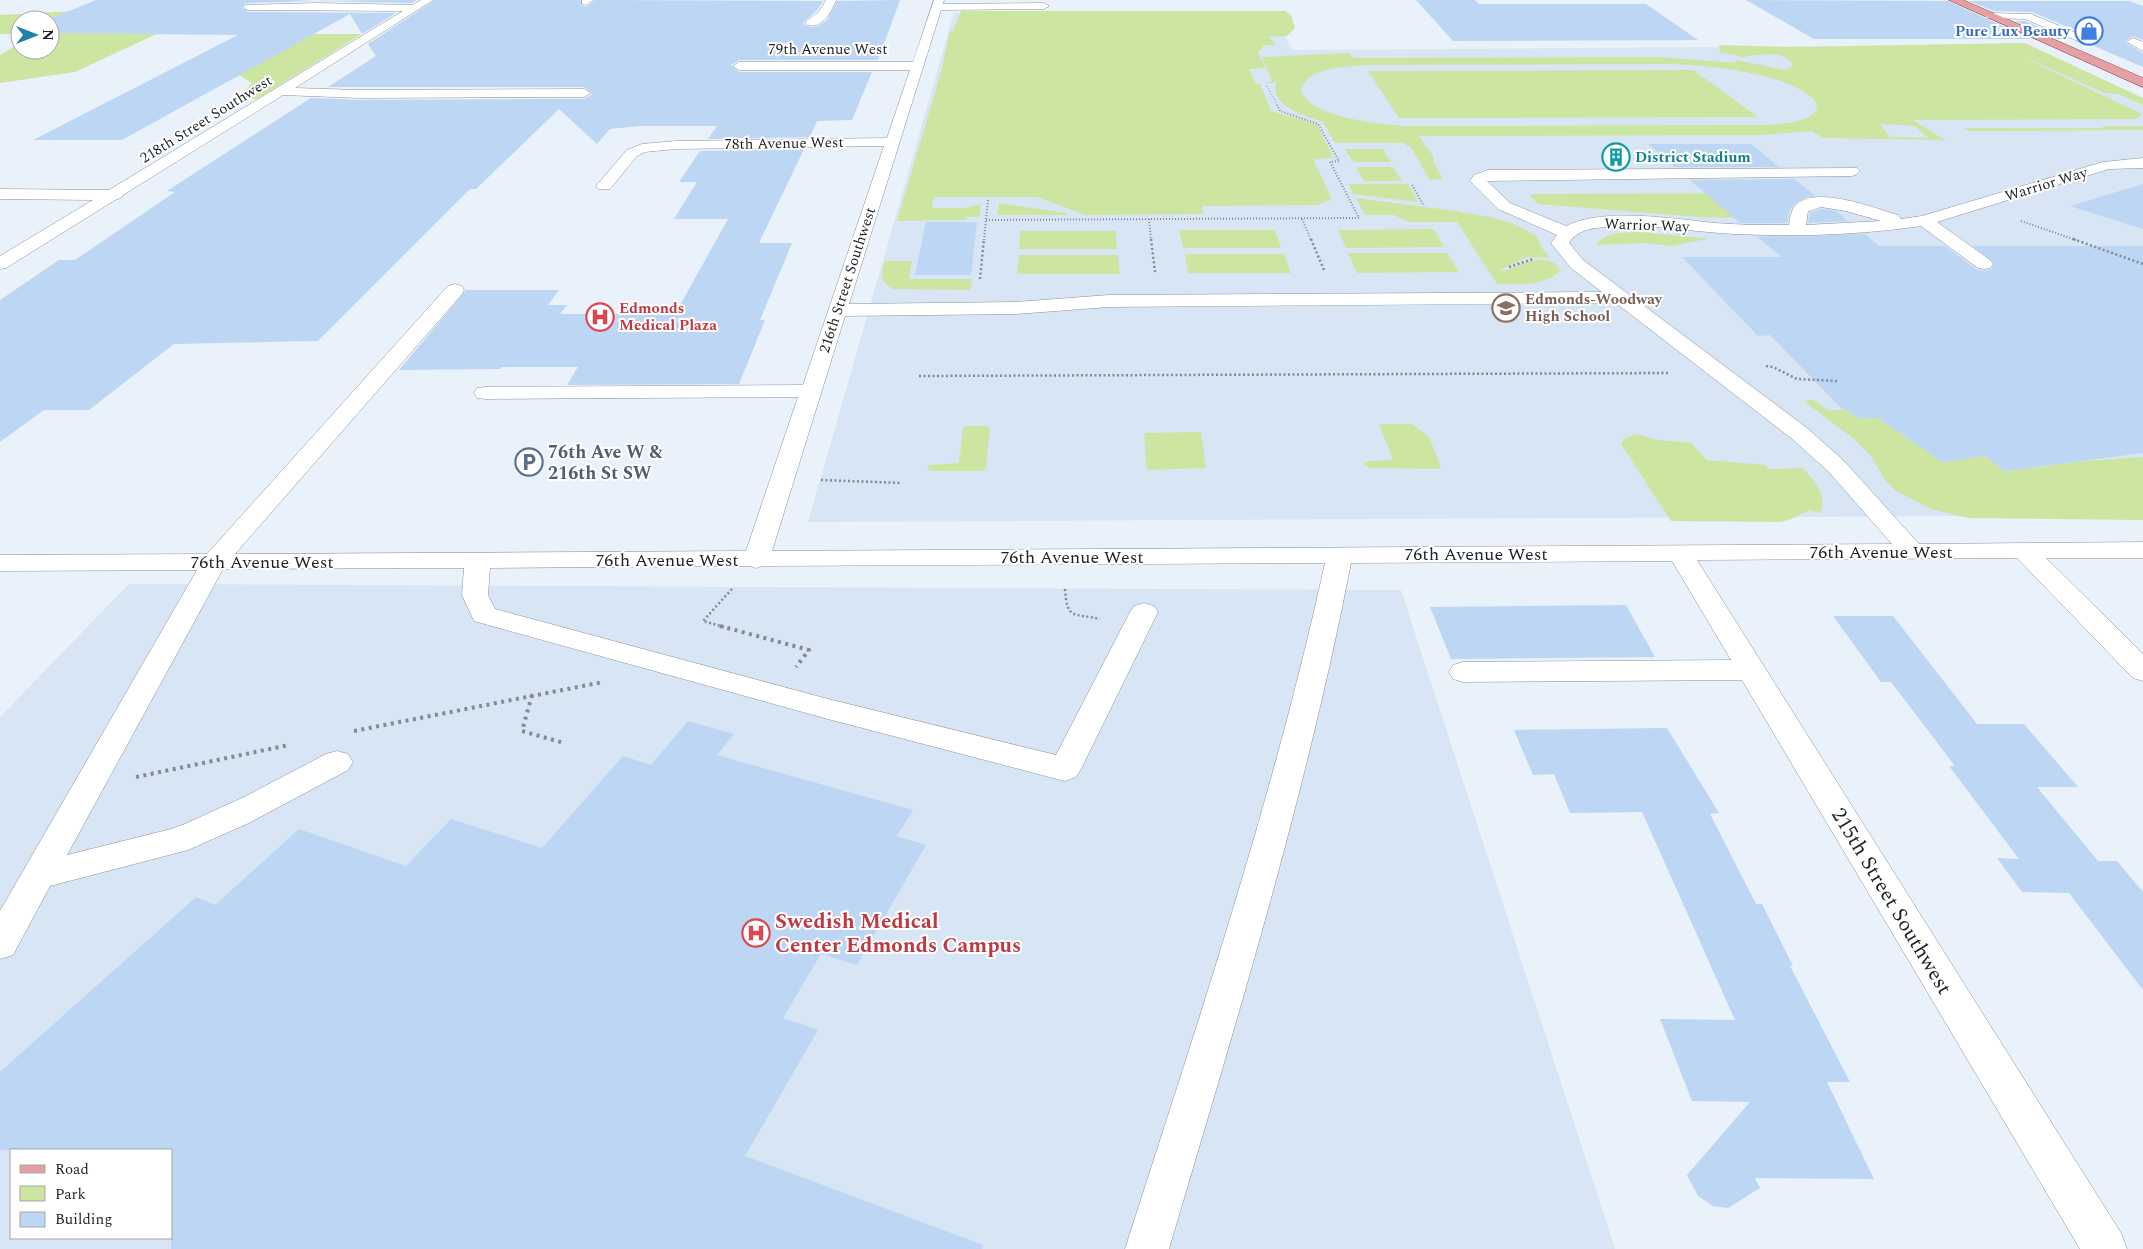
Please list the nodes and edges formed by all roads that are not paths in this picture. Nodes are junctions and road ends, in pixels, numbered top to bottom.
1 (831, 0) edge
2 (1954, 0) edge
3 (938, 3) edge
4 (422, 4) edge
5 (1044, 6) dead end
6 (248, 7) dead end
7 (1991, 16) junction
8 (812, 23) dead end
9 (2049, 42) junction
10 (739, 66) dead end
11 (917, 66) junction
12 (2143, 83) edge
13 (282, 91) junction
14 (584, 93) dead end
15 (892, 142) junction
16 (2143, 163) edge
17 (1852, 170) dead end
18 (604, 186) dead end
19 (0, 194) edge
20 (115, 195) junction
21 (1916, 223) junction
22 (1797, 229) junction
23 (1568, 233) junction
24 (0, 264) edge
25 (1984, 264) dead end
26 (455, 290) dead end
27 (1619, 297) junction
28 (837, 310) junction
29 (811, 391) junction
30 (485, 392) dead end
31 (2143, 550) edge
32 (2024, 551) junction
33 (1912, 552) junction
34 (1680, 553) junction
35 (1340, 555) junction
36 (756, 560) junction
37 (478, 561) junction
38 (214, 562) junction
39 (0, 563) edge
40 (1144, 612) dead end
41 (1750, 670) junction
42 (2143, 671) edge
43 (1463, 672) dead end
44 (337, 762) dead end
45 (40, 875) junction
46 (0, 944) edge
47 (1147, 1249) edge
48 (2105, 1249) edge

1 - 8 street
2 - 7 main road
3 - 5 street
3 - 11 street, 216th Street Southwest
4 - 6 street
4 - 13 street, 218th Street Southwest
7 - 9 main road
7 - 9 street
9 - 12 main road
10 - 11 street, 79th Avenue West
11 - 15 street, 216th Street Southwest
13 - 14 street
13 - 20 street, 218th Street Southwest
15 - 18 street, 78th Avenue West
15 - 28 street, 216th Street Southwest
16 - 21 street, Warrior Way
17 - 23 street
19 - 20 street
20 - 24 street, 218th Street Southwest
21 - 22 street, Warrior Way
21 - 22 street
21 - 25 street
22 - 23 street, Warrior Way
23 - 27 street
26 - 38 street
27 - 28 street
27 - 33 street
28 - 29 street, 216th Street Southwest
29 - 30 street
29 - 36 street, 216th Street Southwest
31 - 32 street, 76th Avenue West
32 - 33 street, 76th Avenue West
32 - 42 street
33 - 34 street, 76th Avenue West
34 - 35 street, 76th Avenue West
34 - 41 street, 215th Street Southwest
35 - 36 street, 76th Avenue West
35 - 47 street
36 - 37 street, 76th Avenue West
37 - 38 street, 76th Avenue West
37 - 40 street
38 - 39 street, 76th Avenue West
38 - 45 street
41 - 43 street
41 - 48 street, 215th Street Southwest
44 - 45 street
45 - 46 street

